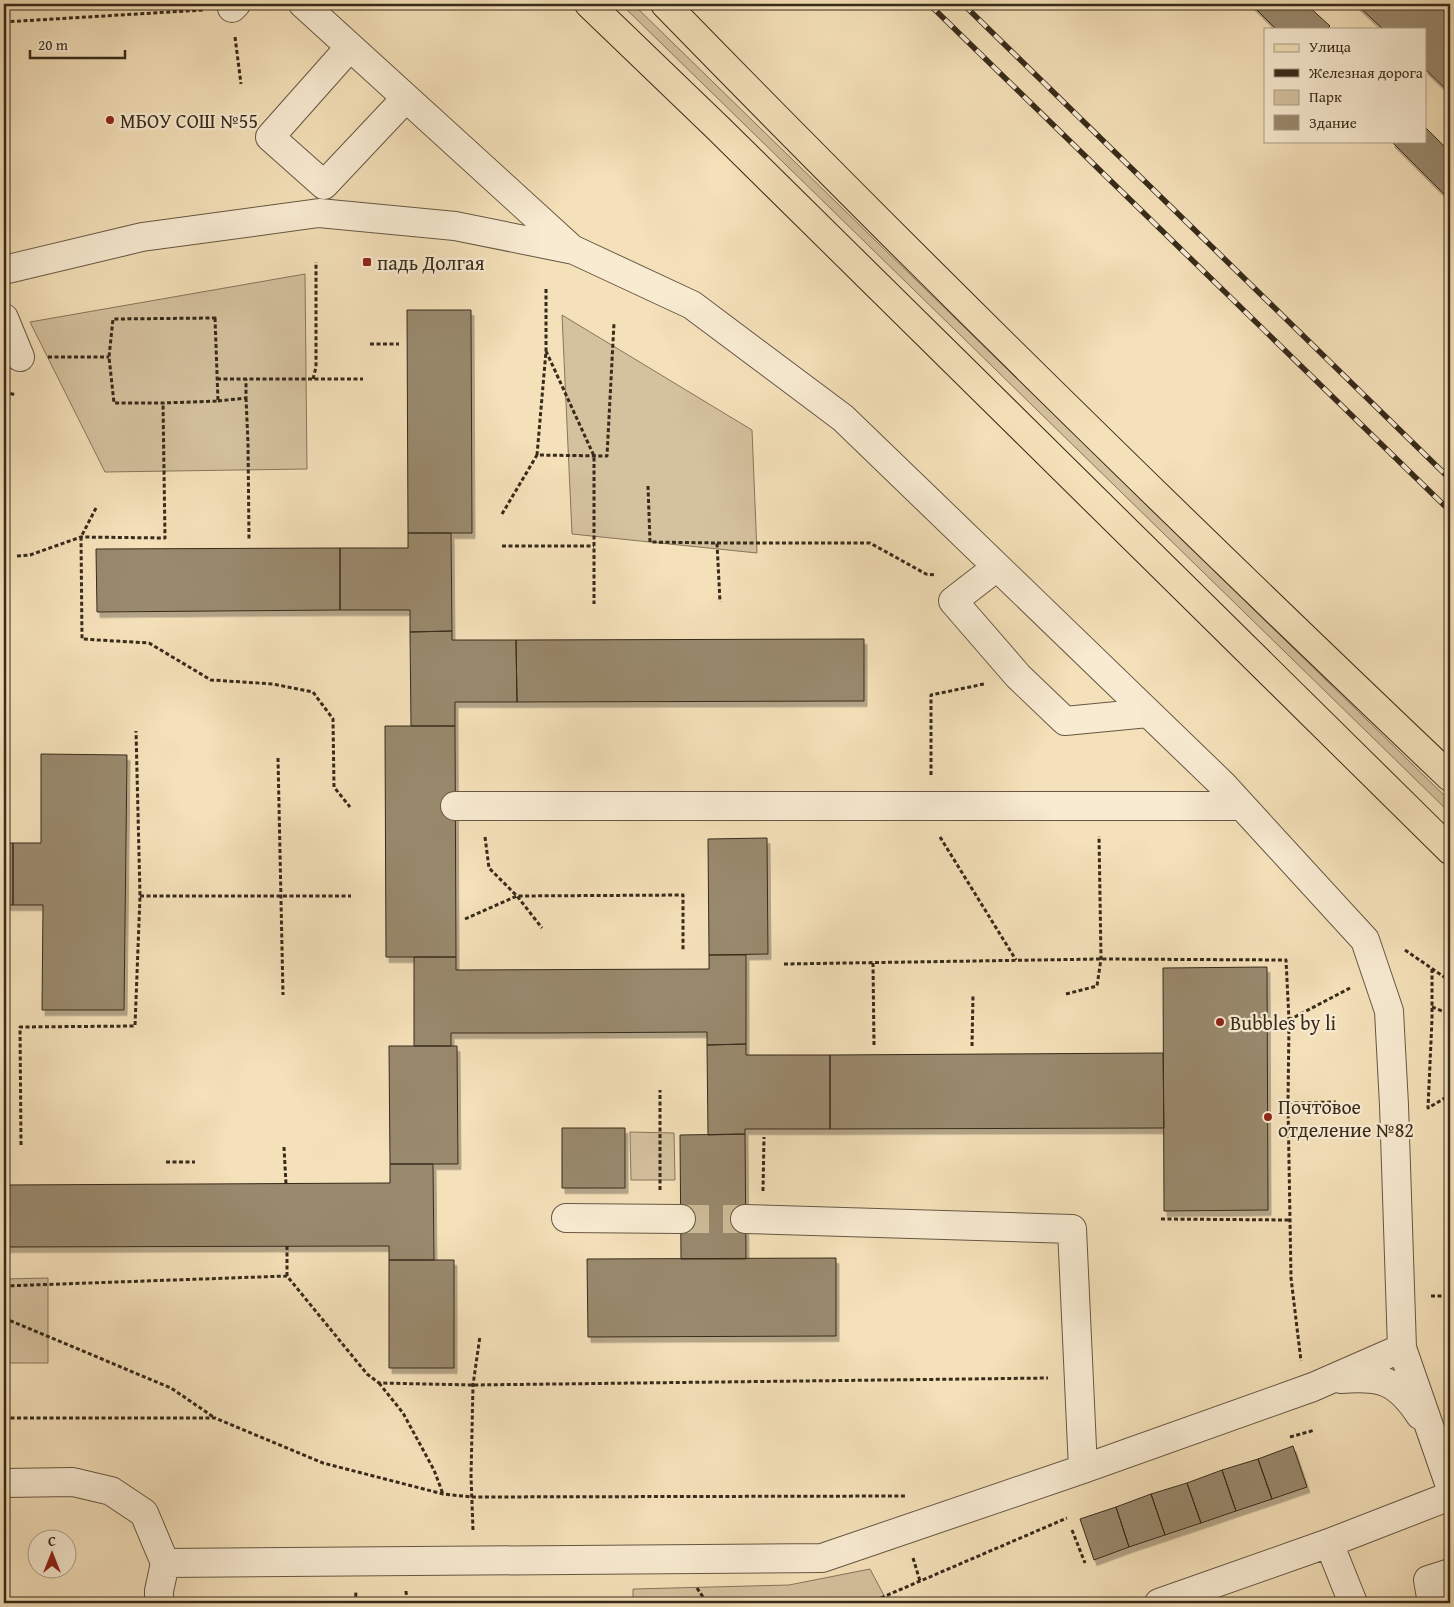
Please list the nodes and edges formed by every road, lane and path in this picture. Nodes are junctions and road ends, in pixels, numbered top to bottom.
1 (303, 4) edge
2 (589, 4) edge
3 (665, 4) edge
4 (234, 6) edge
5 (4, 22) edge
6 (350, 48) junction
7 (240, 84) dead end
8 (406, 98) junction
9 (574, 250) junction
10 (316, 262) dead end
11 (4, 270) edge
12 (546, 290) dead end
13 (4, 318) edge
14 (614, 323) dead end
15 (370, 344) dead end
16 (399, 344) dead end
17 (546, 351) junction
18 (31, 357) joint
19 (109, 357) junction
20 (217, 379) junction
21 (246, 379) junction
22 (313, 379) junction
23 (362, 379) dead end
24 (4, 392) edge
25 (16, 395) dead end
26 (246, 398) junction
27 (218, 401) junction
28 (163, 403) junction
29 (537, 455) junction
30 (594, 456) junction
31 (648, 486) dead end
32 (96, 508) dead end
33 (502, 514) dead end
34 (81, 537) junction
35 (249, 539) dead end
36 (717, 544) junction
37 (502, 546) dead end
38 (594, 546) junction
39 (18, 556) dead end
40 (997, 567) junction
41 (944, 576) dead end
42 (720, 602) dead end
43 (594, 604) dead end
44 (1018, 676) junction
45 (1148, 713) junction
46 (136, 731) dead end
47 (278, 758) dead end
48 (1450, 777) edge
49 (456, 806) dead end
50 (931, 806) junction
51 (1240, 806) junction
52 (350, 807) dead end
53 (485, 844) dead end
54 (1099, 846) dead end
55 (1450, 850) edge
56 (140, 896) junction
57 (281, 896) junction
58 (351, 896) dead end
59 (517, 896) junction
60 (465, 919) dead end
61 (542, 928) dead end
62 (1404, 950) dead end
63 (683, 951) dead end
64 (1101, 959) junction
65 (1016, 960) junction
66 (873, 963) junction
67 (784, 964) dead end
68 (1432, 969) junction
69 (1450, 981) edge
70 (1350, 988) dead end
71 (1066, 994) dead end
72 (283, 995) dead end
73 (973, 995) dead end
74 (1432, 1007) junction
75 (1450, 1014) edge
76 (1289, 1020) junction
77 (874, 1046) dead end
78 (972, 1046) dead end
79 (660, 1090) dead end
80 (1450, 1095) edge
81 (1336, 1102) dead end
82 (1288, 1103) junction
83 (764, 1137) dead end
84 (21, 1145) dead end
85 (284, 1147) dead end
86 (166, 1162) dead end
87 (195, 1162) dead end
88 (286, 1184) dead end
89 (566, 1218) dead end
90 (670, 1219) joint
91 (754, 1219) joint
92 (1161, 1219) dead end
93 (1290, 1220) junction
94 (287, 1246) dead end
95 (288, 1276) junction
96 (4, 1286) edge
97 (1427, 1296) dead end
98 (1450, 1296) edge
99 (4, 1318) edge
100 (480, 1336) dead end
101 (1402, 1348) junction
102 (1301, 1361) dead end
103 (1078, 1377) junction
104 (1329, 1380) junction
105 (379, 1383) junction
106 (473, 1385) junction
107 (4, 1418) edge
108 (215, 1418) junction
109 (1315, 1430) dead end
110 (1290, 1437) dead end
111 (1441, 1438) edge
112 (1083, 1469) junction
113 (4, 1483) edge
114 (1450, 1486) edge
115 (443, 1494) junction
116 (915, 1496) dead end
117 (1450, 1496) edge
118 (472, 1498) junction
119 (473, 1516) dead end
120 (1067, 1518) dead end
121 (1072, 1530) dead end
122 (1329, 1543) junction
123 (912, 1555) dead end
124 (165, 1563) junction
125 (1085, 1563) dead end
126 (1450, 1573) edge
127 (920, 1581) junction
128 (356, 1595) dead end
129 (159, 1603) edge
130 (356, 1603) edge
131 (869, 1603) edge
132 (1159, 1603) edge
133 (1353, 1603) edge
134 (1432, 1603) edge

1 - 6 street
2 - 55 main road
3 - 48 main road
4 - 5 path
4 - 7 path
6 - 8 street
6 - 8 street
8 - 9 street
9 - 11 street
9 - 40 street
10 - 22 path
12 - 17 path
13 - 18 street
14 - 30 path
15 - 16 path
17 - 29 path
17 - 30 path
18 - 19 path
19 - 20 path
19 - 28 path
20 - 21 path
20 - 27 path
21 - 22 path
21 - 26 path
22 - 23 path
24 - 25 path
26 - 27 path
26 - 35 path
27 - 28 path
28 - 34 path
29 - 30 path
29 - 33 path
30 - 38 path
31 - 36 path
32 - 34 path
34 - 39 path
34 - 52 path
36 - 41 path
36 - 42 path
37 - 38 path
38 - 43 path
40 - 44 street
40 - 45 street
44 - 45 street
44 - 50 path
45 - 51 street
46 - 56 path
47 - 57 path
49 - 50 street
50 - 51 street
50 - 65 path
51 - 101 street
53 - 59 path
54 - 64 path
56 - 57 path
56 - 84 path
57 - 58 path
57 - 72 path
59 - 60 path
59 - 61 path
59 - 63 path
62 - 68 path
64 - 65 path
64 - 71 path
64 - 76 path
65 - 66 path
66 - 67 path
66 - 77 path
68 - 69 path
68 - 74 path
70 - 76 path
73 - 78 path
74 - 75 path
74 - 80 path
76 - 82 path
79 - 90 path
81 - 82 path
82 - 93 path
83 - 91 path
85 - 88 path
86 - 87 path
89 - 90 street
91 - 103 street
92 - 93 path
93 - 102 path
94 - 95 path
95 - 96 path
95 - 105 path
97 - 98 path
99 - 108 path
100 - 106 path
101 - 104 street
101 - 111 street
103 - 106 path
103 - 112 street
104 - 111 street
104 - 112 street
105 - 106 path
105 - 115 path
106 - 118 path
107 - 108 path
108 - 115 path
109 - 110 path
111 - 114 street
112 - 124 street
113 - 124 street
115 - 118 path
116 - 118 path
117 - 122 street
118 - 119 path
120 - 127 path
121 - 125 path
122 - 132 street
122 - 133 street
123 - 127 path
124 - 129 street
126 - 134 street
127 - 131 path
128 - 130 path

